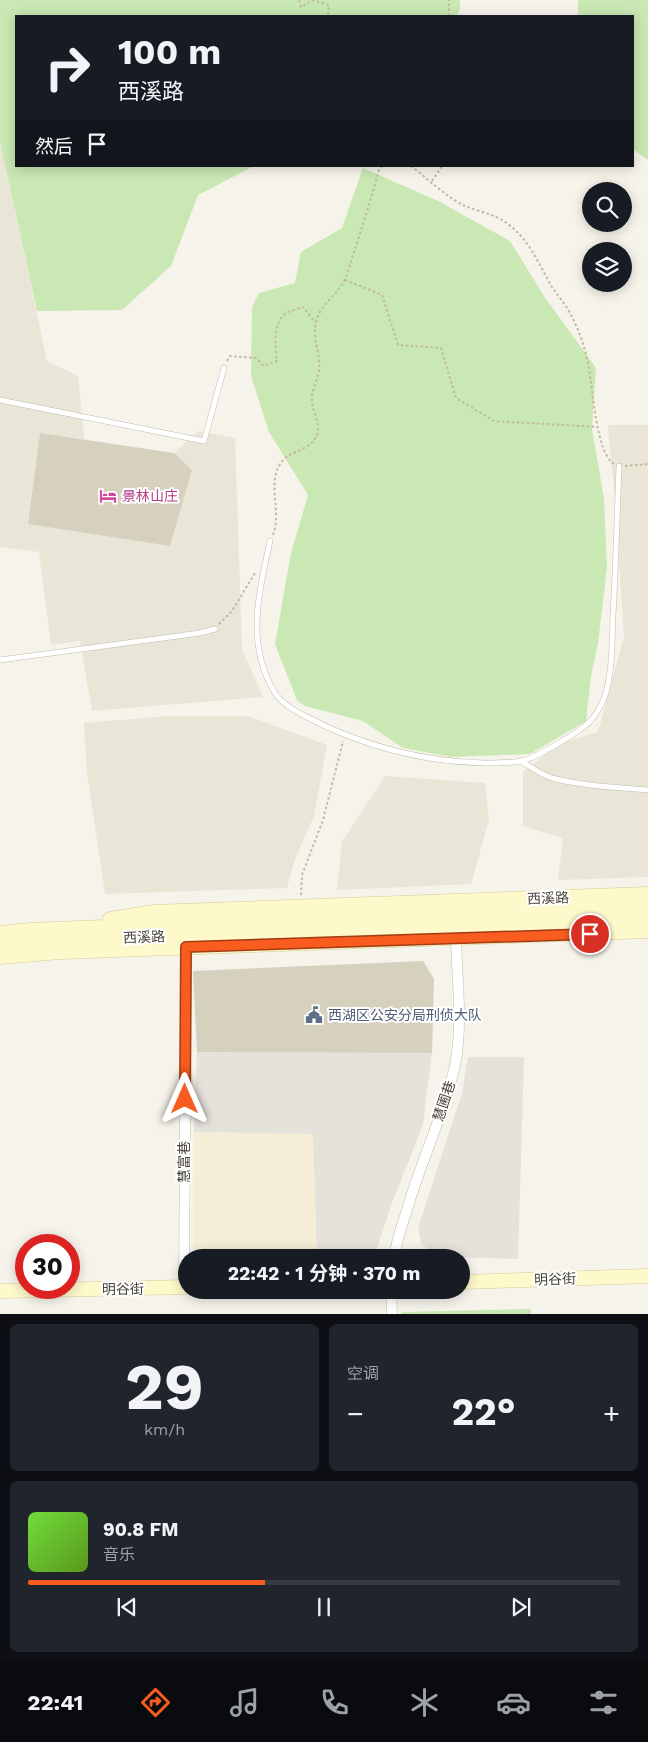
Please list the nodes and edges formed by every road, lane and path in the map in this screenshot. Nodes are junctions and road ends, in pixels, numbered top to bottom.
1 (299, 0) edge
2 (312, 0) edge
3 (450, 0) edge
4 (328, 15) edge
5 (449, 15) edge
6 (381, 167) edge
7 (412, 167) edge
8 (441, 167) edge
9 (432, 182) junction
10 (344, 280) junction
11 (315, 324) junction
12 (224, 368) joint
13 (0, 400) edge
14 (598, 428) junction
15 (648, 464) edge
16 (619, 466) junction
17 (270, 541) joint
18 (255, 572) dead end
19 (215, 629) joint
20 (0, 660) edge
21 (345, 734) junction
22 (521, 761) junction
23 (648, 790) edge
24 (648, 894) edge
25 (648, 905) edge
26 (300, 907) junction
27 (648, 919) edge
28 (30, 930) junction
29 (648, 931) edge
30 (0, 933) edge
31 (456, 939) junction
32 (0, 946) edge
33 (186, 947) junction
34 (0, 957) edge
35 (185, 1249) edge
36 (395, 1249) edge
37 (648, 1276) edge
38 (470, 1282) edge
39 (178, 1288) edge
40 (0, 1291) edge
41 (391, 1299) edge
42 (392, 1314) edge

1 - 2 path
2 - 4 path
3 - 5 path
6 - 10 path
7 - 9 path
8 - 9 path
9 - 14 path
10 - 11 path
10 - 14 path
11 - 12 path
11 - 17 path
12 - 13 lane
14 - 16 path
15 - 16 path
16 - 22 lane
17 - 21 lane
18 - 19 path
19 - 20 lane
21 - 22 lane
21 - 26 path
22 - 23 lane
24 - 26 street, 西溪路
25 - 28 street, 西溪路
26 - 28 street, 西溪路
27 - 32 street, 西溪路
28 - 30 street, 西溪路
29 - 31 street, 西溪路
31 - 33 street, 西溪路
31 - 36 street, 慧圃巷
33 - 34 street, 西溪路
33 - 35 street, 慧富巷
37 - 38 street, 明谷街
39 - 40 street, 明谷街
41 - 42 street

